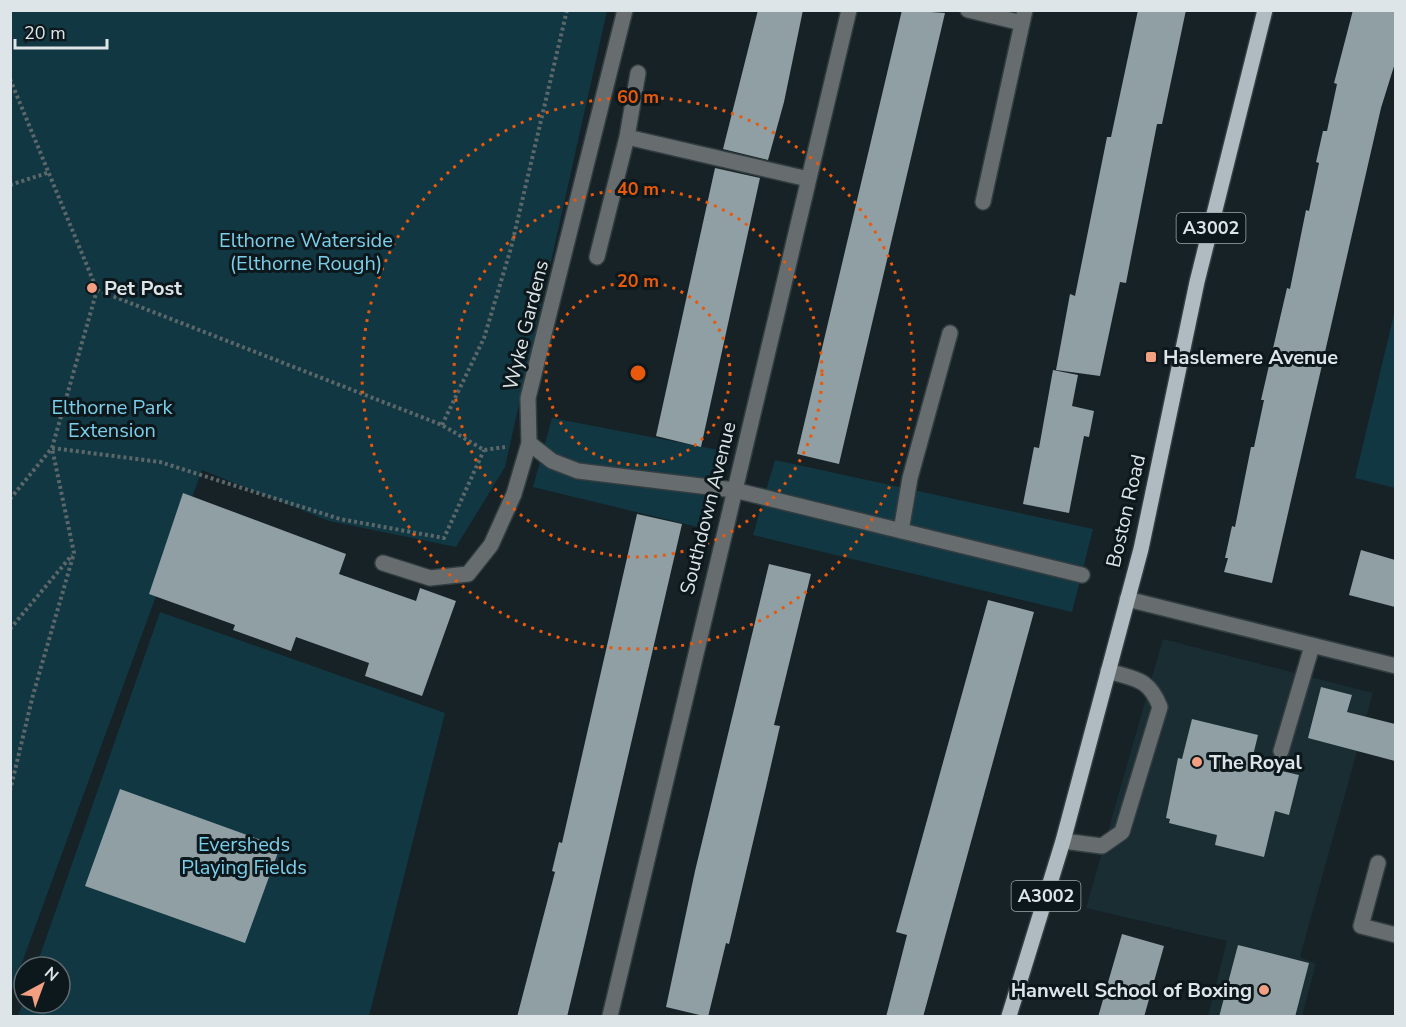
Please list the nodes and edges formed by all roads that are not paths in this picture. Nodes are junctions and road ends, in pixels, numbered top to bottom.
1 (625, 10) edge
2 (849, 10) edge
3 (968, 10) edge
4 (1265, 10) edge
5 (1023, 17) edge
6 (638, 73) dead end
7 (627, 137) junction
8 (808, 179) junction
9 (983, 202) dead end
10 (597, 257) dead end
11 (950, 333) dead end
12 (529, 443) junction
13 (734, 490) junction
14 (901, 531) junction
15 (383, 563) dead end
16 (1082, 575) dead end
17 (1127, 599) junction
18 (1312, 646) junction
19 (1395, 666) edge
20 (1108, 671) junction
21 (1281, 751) dead end
22 (1063, 841) junction
23 (1378, 863) dead end
24 (1395, 935) edge
25 (610, 1017) edge
26 (1009, 1017) edge

1 - 12 street, Wyke Gardens
2 - 8 street, Southdown Avenue
3 - 5 street
4 - 17 main road, Boston Road / A3002
5 - 9 street
6 - 7 street
7 - 8 street
7 - 10 street
8 - 13 street, Southdown Avenue
11 - 14 street
12 - 13 street
12 - 15 street, Wyke Gardens
13 - 14 street
13 - 25 street, Southdown Avenue
14 - 16 street
17 - 18 street
17 - 20 main road, Boston Road / A3002
18 - 19 street
18 - 21 street
20 - 22 main road, Boston Road / A3002
20 - 22 street
22 - 26 main road, Boston Road / A3002
23 - 24 street

